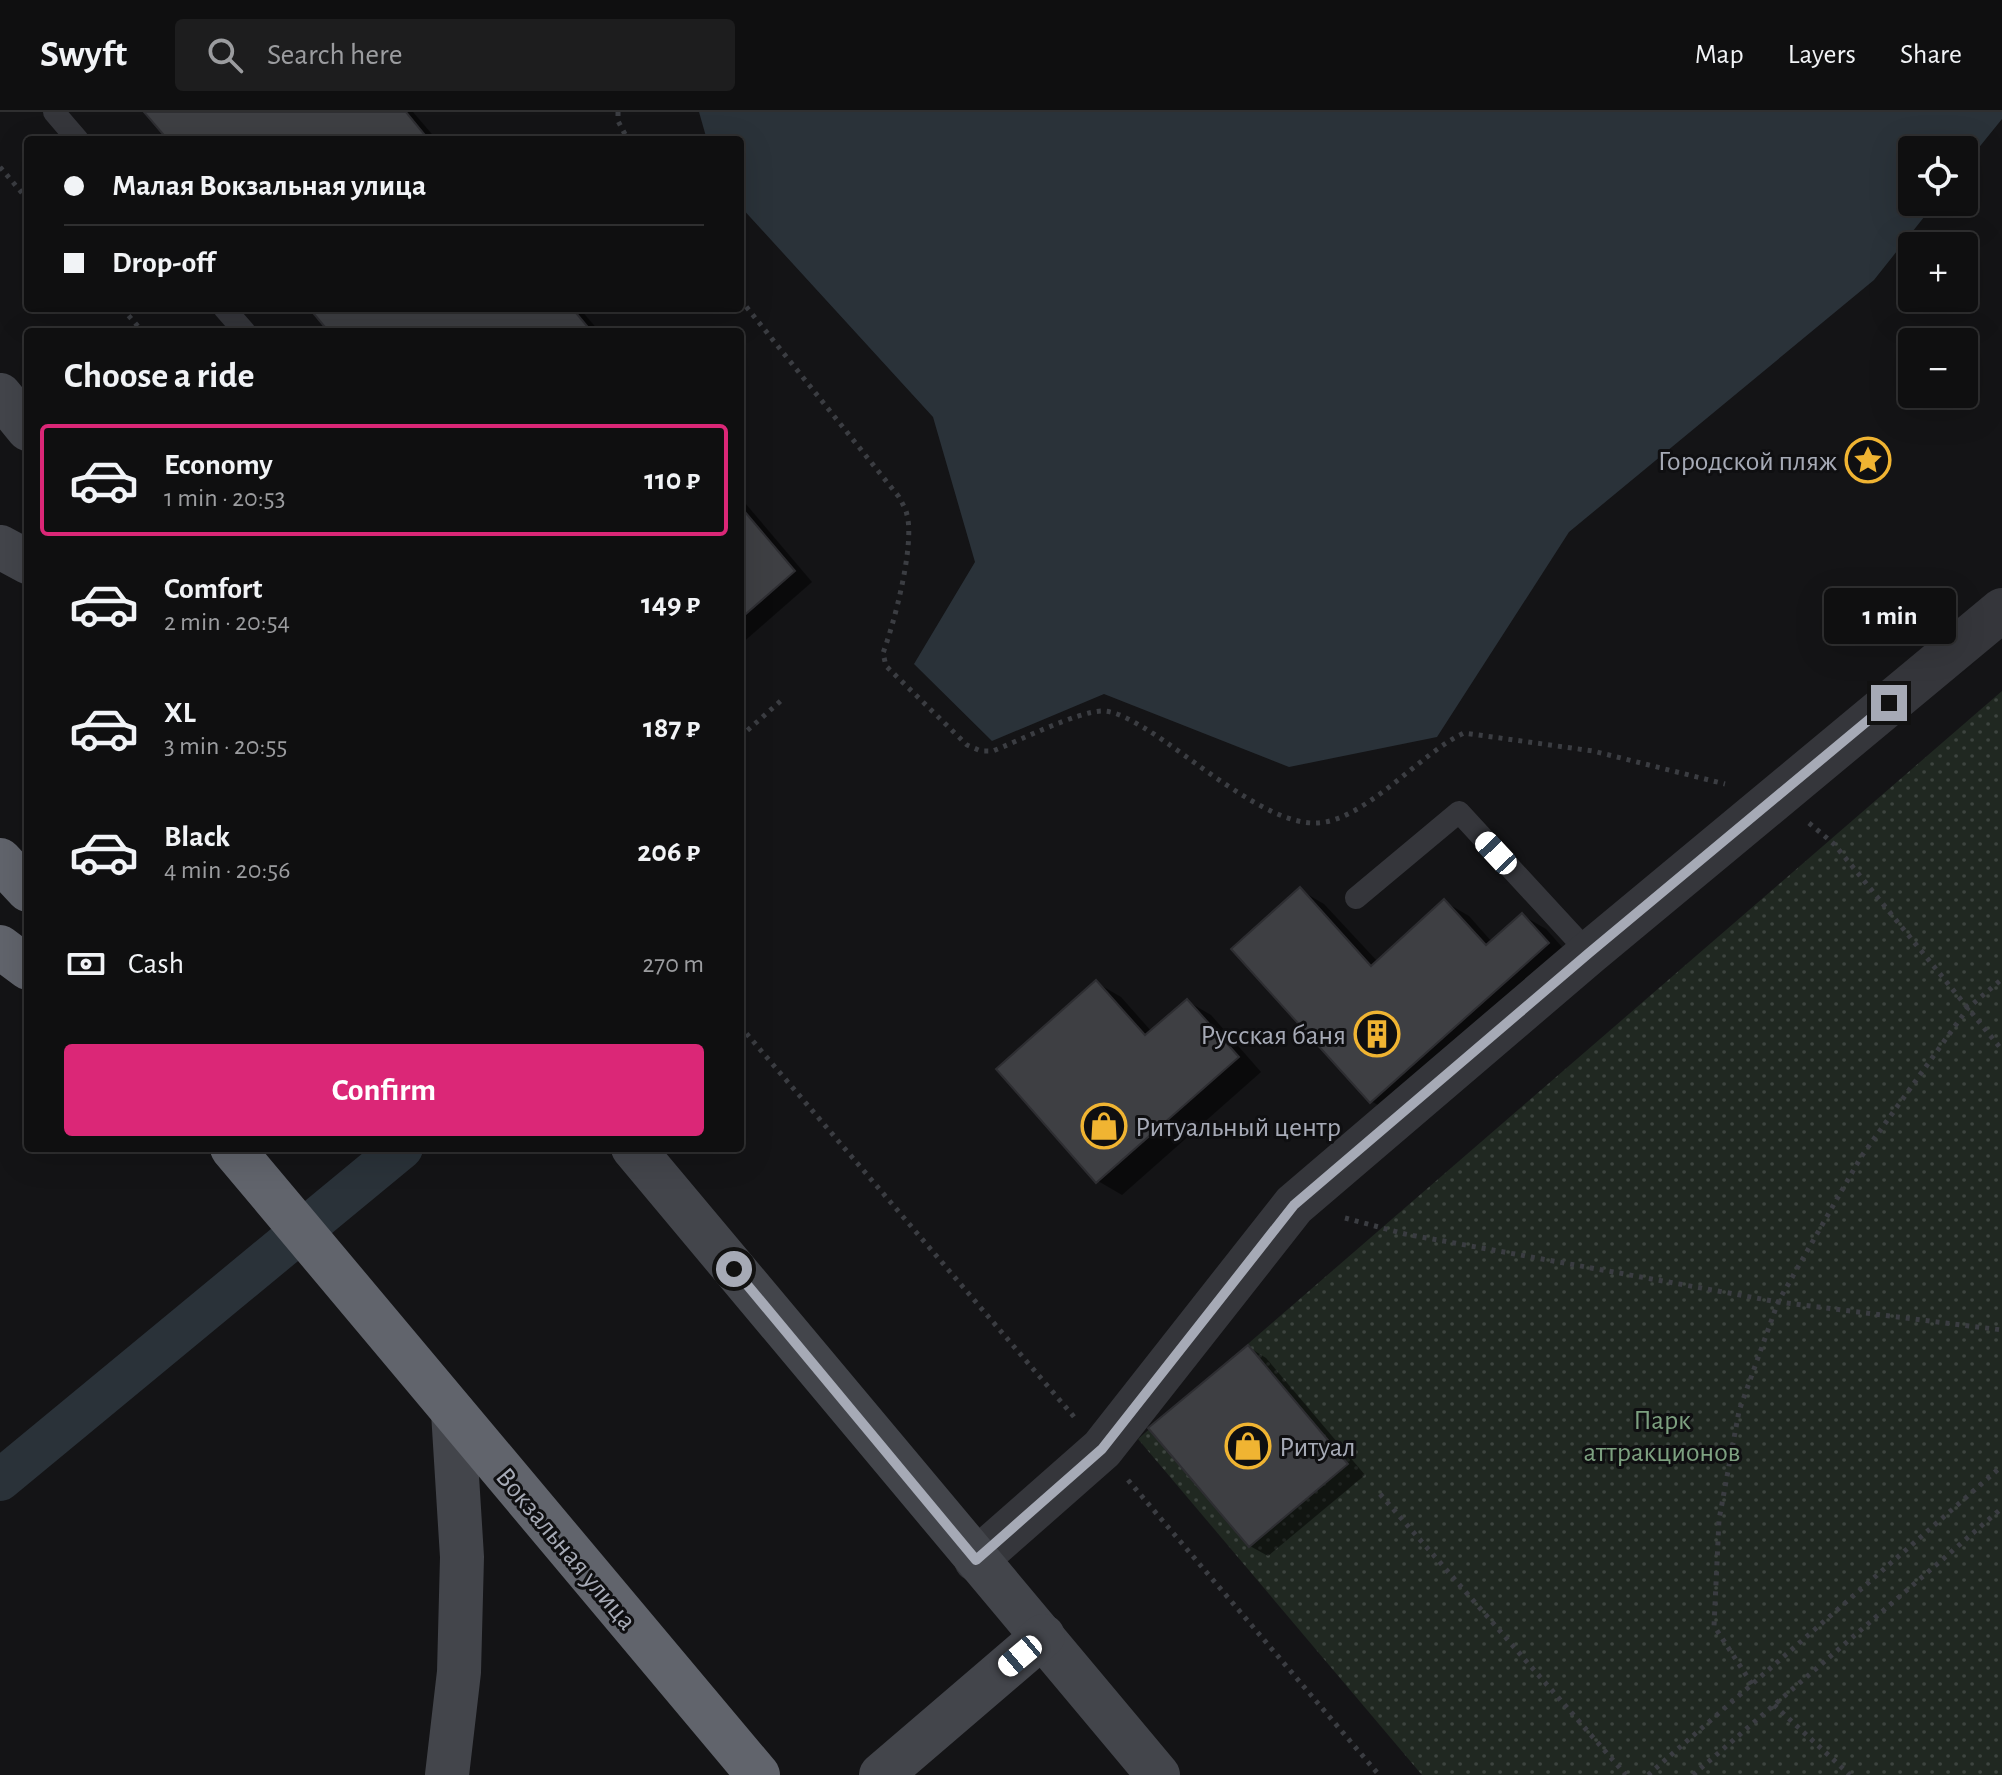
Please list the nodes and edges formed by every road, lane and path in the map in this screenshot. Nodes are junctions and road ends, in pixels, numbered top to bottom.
1 (54, 112) edge
2 (618, 112) edge
3 (75, 136) edge
4 (626, 136) edge
5 (0, 167) edge
6 (24, 195) edge
7 (744, 304) edge
8 (126, 312) edge
9 (228, 312) edge
10 (140, 328) edge
11 (242, 328) edge
12 (0, 395) edge
13 (24, 424) edge
14 (0, 547) edge
15 (24, 560) edge
16 (2002, 610) edge
17 (784, 698) dead end
18 (744, 733) edge
19 (1776, 797) junction
20 (0, 860) edge
21 (24, 886) edge
22 (1356, 898) dead end
23 (0, 947) edge
24 (1589, 953) junction
25 (24, 965) edge
26 (2002, 979) edge
27 (1968, 1008) junction
28 (744, 1031) edge
29 (2002, 1050) edge
30 (235, 1152) edge
31 (636, 1152) edge
32 (1294, 1205) junction
33 (1778, 1302) junction
34 (2002, 1330) edge
35 (453, 1412) junction
36 (1102, 1449) junction
37 (2002, 1466) edge
38 (1380, 1494) dead end
39 (2002, 1508) edge
40 (976, 1560) junction
41 (1043, 1636) junction
42 (1752, 1684) junction
43 (1774, 1705) junction
44 (447, 1775) edge
45 (758, 1775) edge
46 (881, 1775) edge
47 (1158, 1775) edge
48 (1379, 1775) edge
49 (1626, 1775) edge
50 (1648, 1775) edge
51 (1693, 1775) edge
52 (1850, 1775) edge

1 - 3 lane
2 - 4 path
5 - 6 path
7 - 19 path
8 - 10 path
9 - 11 lane
12 - 13 main road
14 - 15 main road
16 - 19 street
17 - 18 path
19 - 24 street
19 - 27 path
20 - 21 highway
22 - 24 lane
23 - 25 highway
24 - 32 street
26 - 27 path
27 - 29 path
27 - 33 path
28 - 36 path
30 - 35 highway, Вокзальная улица
31 - 40 main road
32 - 33 path
32 - 36 street
33 - 34 path
33 - 42 path
35 - 44 main road
35 - 45 highway, Вокзальная улица
36 - 40 street
36 - 48 path
37 - 42 path
38 - 49 path
39 - 43 path
40 - 41 main road
41 - 46 main road
41 - 47 main road
42 - 50 path
43 - 51 path
43 - 52 path

